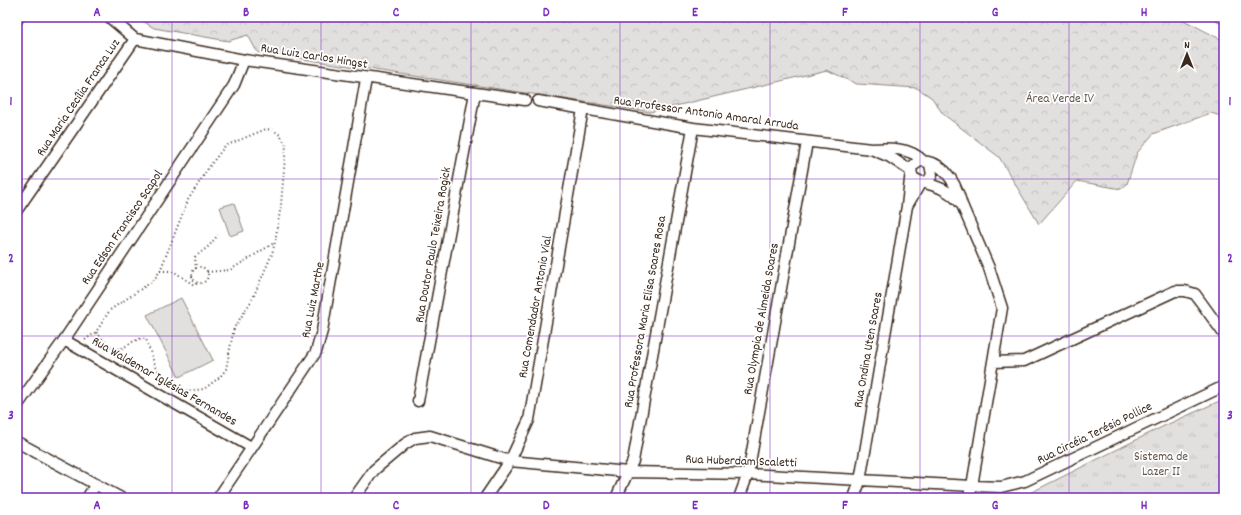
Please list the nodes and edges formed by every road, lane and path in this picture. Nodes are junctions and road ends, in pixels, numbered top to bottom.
1 (19, 17) edge
2 (110, 17) edge
3 (17, 20) edge
4 (134, 39) junction
5 (244, 60) junction
6 (366, 79) junction
7 (475, 93) junction
8 (525, 100) dead end
9 (538, 101) dead end
10 (583, 109) junction
11 (693, 128) junction
12 (807, 142) junction
13 (871, 149) junction
14 (927, 162) junction
15 (911, 171) junction
16 (921, 182) junction
17 (962, 205) junction
18 (907, 206) junction
19 (17, 210) edge
20 (218, 235) dead end
21 (275, 242) junction
22 (196, 269) junction
23 (160, 271) junction
24 (207, 272) junction
25 (198, 283) junction
26 (96, 332) junction
27 (1224, 334) edge
28 (64, 340) junction
29 (76, 347) junction
30 (993, 362) junction
31 (1224, 386) edge
32 (418, 401) dead end
33 (17, 406) edge
34 (17, 442) edge
35 (251, 447) junction
36 (510, 461) junction
37 (628, 472) junction
38 (748, 474) junction
39 (860, 481) junction
40 (96, 484) junction
41 (972, 486) junction
42 (87, 498) edge
43 (121, 498) edge
44 (218, 498) edge
45 (354, 498) edge
46 (485, 498) edge
47 (616, 498) edge
48 (739, 498) edge
49 (854, 498) edge
50 (968, 498) edge

1 - 3 street
2 - 4 street
4 - 5 street, Rua Luiz Carlos Hingst
4 - 19 street, Rua Maria Cecília Franca Luz
5 - 6 street, Rua Luiz Carlos Hingst
5 - 28 street, Rua Edson Francisco Scapol
6 - 7 street, Rua Luiz Carlos Hingst
6 - 35 street, Rua Luiz Marthe
7 - 8 street, Rua Luiz Carlos Hingst
7 - 32 street, Rua Doutor Paulo Teixeira Rogick
9 - 10 street, Rua Professor Antonio Amaral Arruda
10 - 11 street, Rua Professor Antonio Amaral Arruda
10 - 36 street, Rua Comendador Antonio Vial
11 - 12 street, Rua Professor Antonio Amaral Arruda
11 - 37 street, Rua Professora Maria Elisa Soares Rosa
12 - 13 street, Rua Professor Antonio Amaral Arruda
12 - 38 street, Rua Olympia de Almeida Soares
13 - 14 street
13 - 15 street
14 - 15 street
14 - 16 street
14 - 17 street
15 - 16 street
15 - 18 street, Rua Ondina Uten Soares
16 - 17 street
16 - 18 street
17 - 30 street
18 - 39 street, Rua Ondina Uten Soares
20 - 22 path
21 - 23 path
21 - 24 path
21 - 26 path
22 - 24 path
22 - 25 path
23 - 25 path
23 - 26 path
24 - 25 path
26 - 29 path
27 - 30 street
28 - 29 street, Rua Waldemar Iglésias Fernandes
28 - 33 street, Rua Edson Francisco Scapol
29 - 35 street, Rua Waldemar Iglésias Fernandes
30 - 41 street
31 - 41 street, Rua Circéia Terésio Pollice
34 - 40 street
35 - 44 street, Rua Luiz Marthe
36 - 37 street, Rua Huberdam Scaletti
36 - 45 street, Rua Huberdam Scaletti
36 - 46 street, Rua Comendador Antonio Vial
37 - 38 street, Rua Huberdam Scaletti
37 - 47 street, Rua Professora Maria Elisa Soares Rosa
38 - 39 street, Rua Huberdam Scaletti
38 - 48 street, Rua Olympia de Almeida Soares
39 - 41 street, Rua Huberdam Scaletti
39 - 49 street, Rua Ondina Uten Soares
40 - 42 street
40 - 43 street
41 - 50 street

